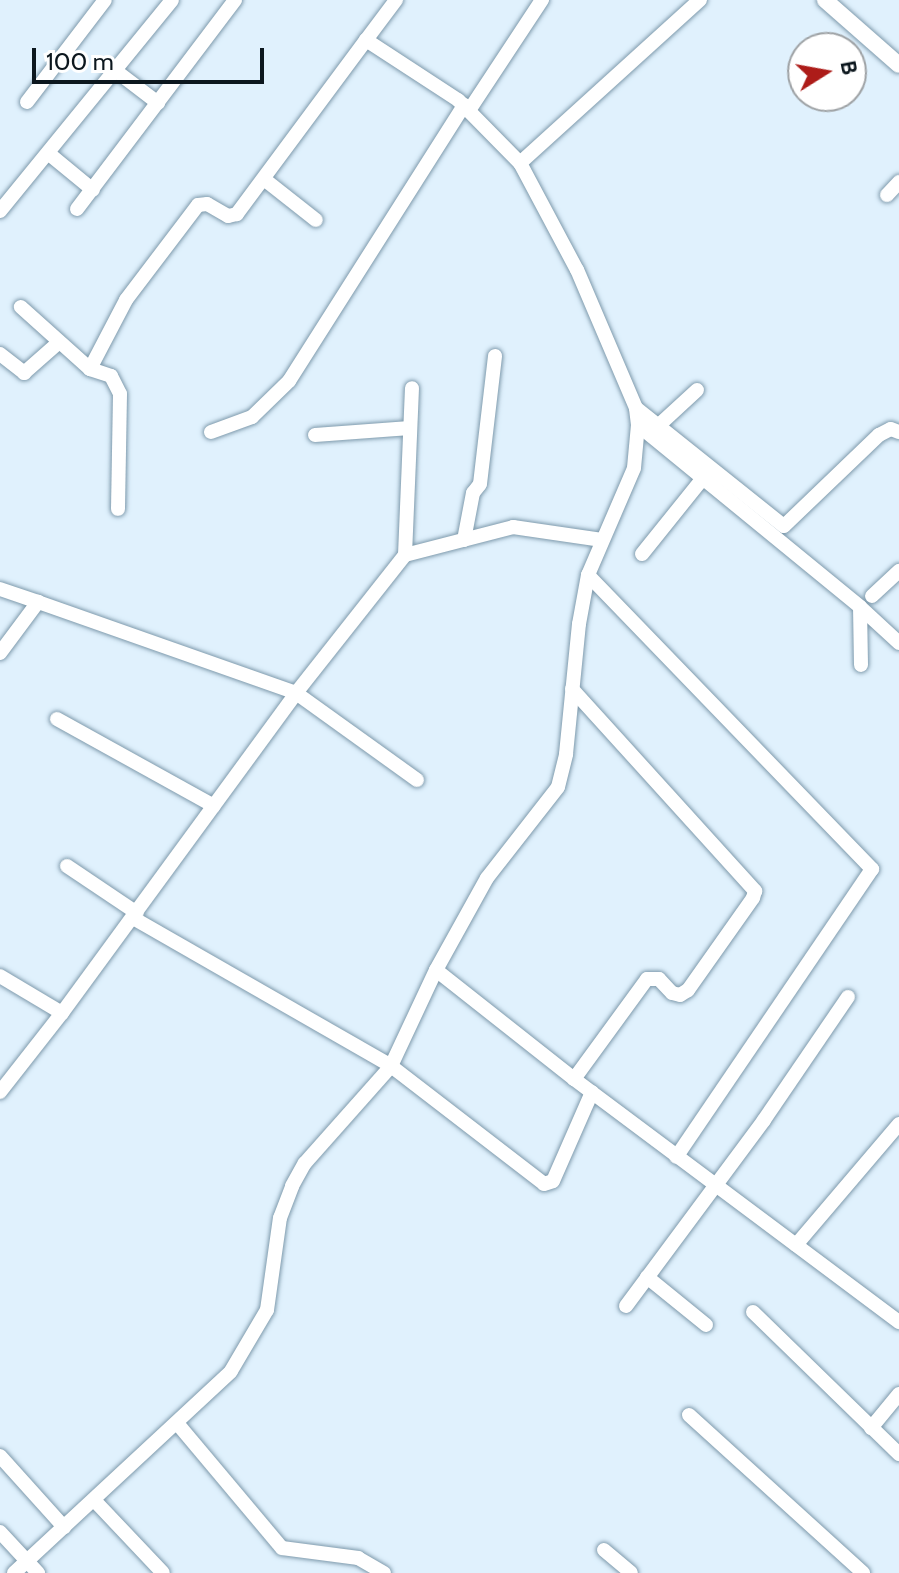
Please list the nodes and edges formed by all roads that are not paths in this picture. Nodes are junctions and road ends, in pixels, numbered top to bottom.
1 (105, 0) edge
2 (172, 0) edge
3 (235, 0) edge
4 (396, 0) edge
5 (542, 0) edge
6 (700, 0) edge
7 (825, 0) edge
8 (366, 40) junction
9 (899, 65) edge
10 (116, 71) junction
11 (27, 102) dead end
12 (158, 103) junction
13 (467, 107) junction
14 (48, 153) junction
15 (520, 163) junction
16 (264, 179) junction
17 (899, 182) edge
18 (93, 190) junction
19 (887, 195) dead end
20 (77, 209) dead end
21 (0, 211) edge
22 (316, 220) dead end
23 (21, 307) dead end
24 (58, 343) junction
25 (0, 354) edge
26 (495, 356) dead end
27 (90, 369) junction
28 (412, 388) dead end
29 (697, 390) dead end
30 (636, 408) junction
31 (638, 425) junction
32 (658, 426) junction
33 (410, 428) junction
34 (211, 432) dead end
35 (899, 432) edge
36 (315, 435) dead end
37 (703, 478) junction
38 (118, 509) dead end
39 (464, 540) junction
40 (602, 540) junction
41 (642, 554) dead end
42 (405, 555) junction
43 (899, 571) edge
44 (588, 575) junction
45 (0, 589) edge
46 (872, 596) dead end
47 (38, 602) junction
48 (860, 607) junction
49 (899, 643) edge
50 (0, 653) edge
51 (861, 665) dead end
52 (572, 689) junction
53 (296, 693) junction
54 (57, 719) dead end
55 (417, 780) dead end
56 (214, 806) junction
57 (67, 866) dead end
58 (135, 915) junction
59 (436, 970) junction
60 (0, 976) edge
61 (848, 997) dead end
62 (62, 1013) junction
63 (391, 1066) junction
64 (574, 1079) junction
65 (0, 1092) edge
66 (592, 1092) junction
67 (899, 1124) edge
68 (676, 1157) junction
69 (716, 1185) junction
70 (796, 1245) junction
71 (647, 1277) junction
72 (626, 1306) dead end
73 (753, 1312) dead end
74 (899, 1322) edge
75 (706, 1325) dead end
76 (899, 1394) edge
77 (689, 1415) dead end
78 (177, 1423) junction
79 (871, 1428) junction
80 (899, 1454) edge
81 (0, 1456) edge
82 (94, 1500) junction
83 (64, 1527) junction
84 (0, 1532) edge
85 (604, 1550) dead end
86 (27, 1561) junction
87 (14, 1573) edge
88 (38, 1573) edge
89 (163, 1573) edge
90 (384, 1573) edge
91 (631, 1573) edge
92 (863, 1573) edge

1 - 11 street
2 - 10 street
3 - 12 street
4 - 8 street
5 - 13 street
6 - 15 street
7 - 9 street
8 - 13 street
8 - 16 street
10 - 12 street
10 - 14 street
12 - 18 street
13 - 15 street
13 - 34 street
14 - 18 street
14 - 21 street
15 - 30 street
16 - 22 street
16 - 27 street
17 - 19 street
18 - 20 street
23 - 24 street
24 - 25 street
24 - 27 street
26 - 39 street
27 - 38 street
28 - 33 street
29 - 32 street
30 - 31 street
30 - 32 street
31 - 37 street
31 - 40 street
32 - 35 street
33 - 36 street
33 - 42 street
37 - 41 street
37 - 48 street
39 - 40 street
39 - 42 street
40 - 44 street
42 - 53 street
43 - 46 street
44 - 52 street
44 - 68 street
45 - 47 street
47 - 50 street
47 - 53 street
48 - 49 street
48 - 51 street
52 - 59 street
52 - 64 street
53 - 55 street
53 - 56 street
54 - 56 street
56 - 58 street
57 - 58 street
58 - 62 street
58 - 63 street
59 - 63 street
59 - 64 street
60 - 62 street
61 - 69 street
62 - 65 street
63 - 66 street
63 - 78 street
64 - 66 street
66 - 68 street
67 - 70 street
68 - 69 street
69 - 70 street
69 - 71 street
70 - 74 street
71 - 72 street
71 - 75 street
73 - 79 street
76 - 79 street
77 - 92 street
78 - 82 street
78 - 90 street
79 - 80 street
81 - 83 street
82 - 83 street
82 - 89 street
83 - 86 street
84 - 86 street
85 - 91 street
86 - 87 street
86 - 88 street

